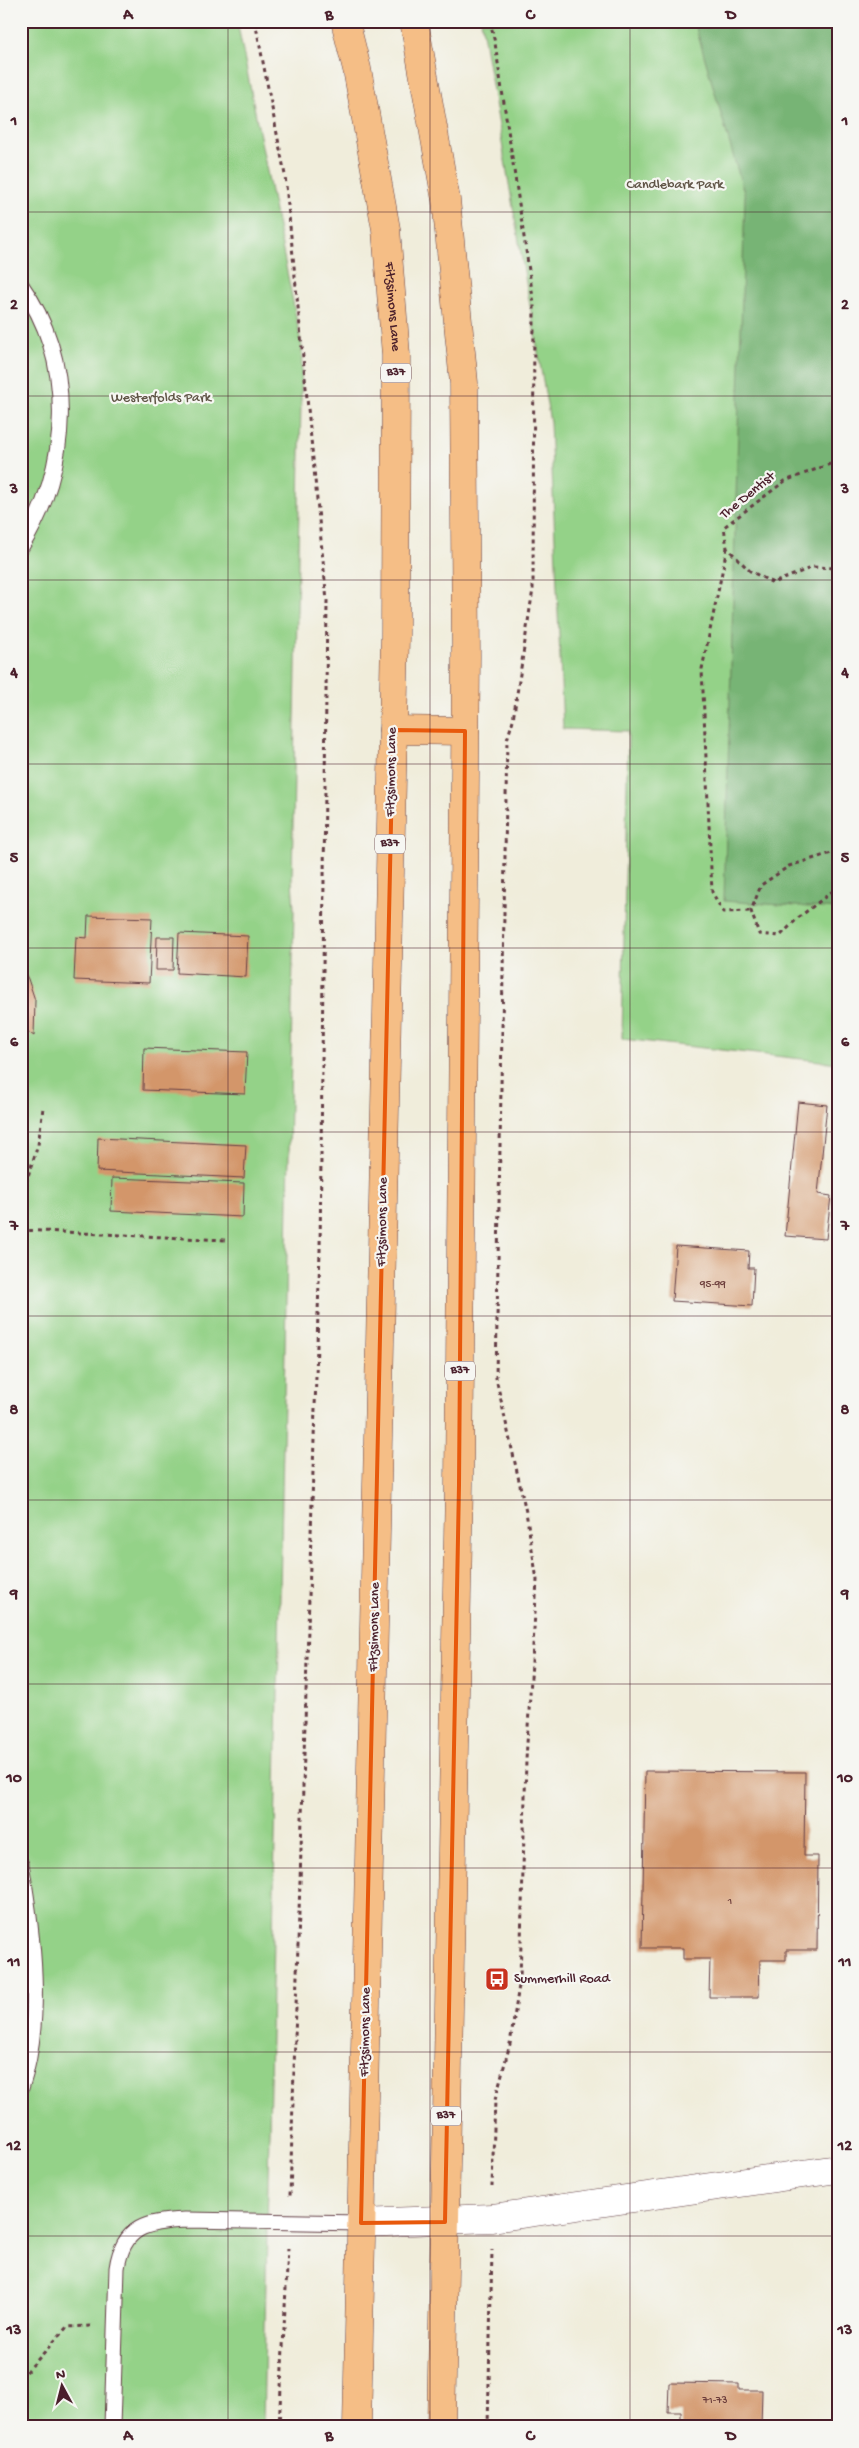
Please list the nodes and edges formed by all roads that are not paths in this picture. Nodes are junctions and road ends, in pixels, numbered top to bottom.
1 (346, 21) edge
2 (414, 21) edge
3 (21, 285) edge
4 (21, 547) edge
5 (393, 730) junction
6 (465, 731) junction
7 (21, 1864) edge
8 (21, 2088) edge
9 (838, 2169) edge
10 (445, 2222) junction
11 (361, 2223) junction
12 (112, 2427) edge
13 (357, 2427) edge
14 (441, 2427) edge

1 - 5 main road, Fitzsimons Lane / B37
2 - 6 main road, B37
3 - 4 lane
5 - 6 main road
5 - 11 main road, Fitzsimons Lane / B37
6 - 10 main road, B37
7 - 8 lane
9 - 10 street
10 - 11 street
10 - 14 main road, B37
11 - 12 lane
11 - 13 main road, Fitzsimons Lane / B37

